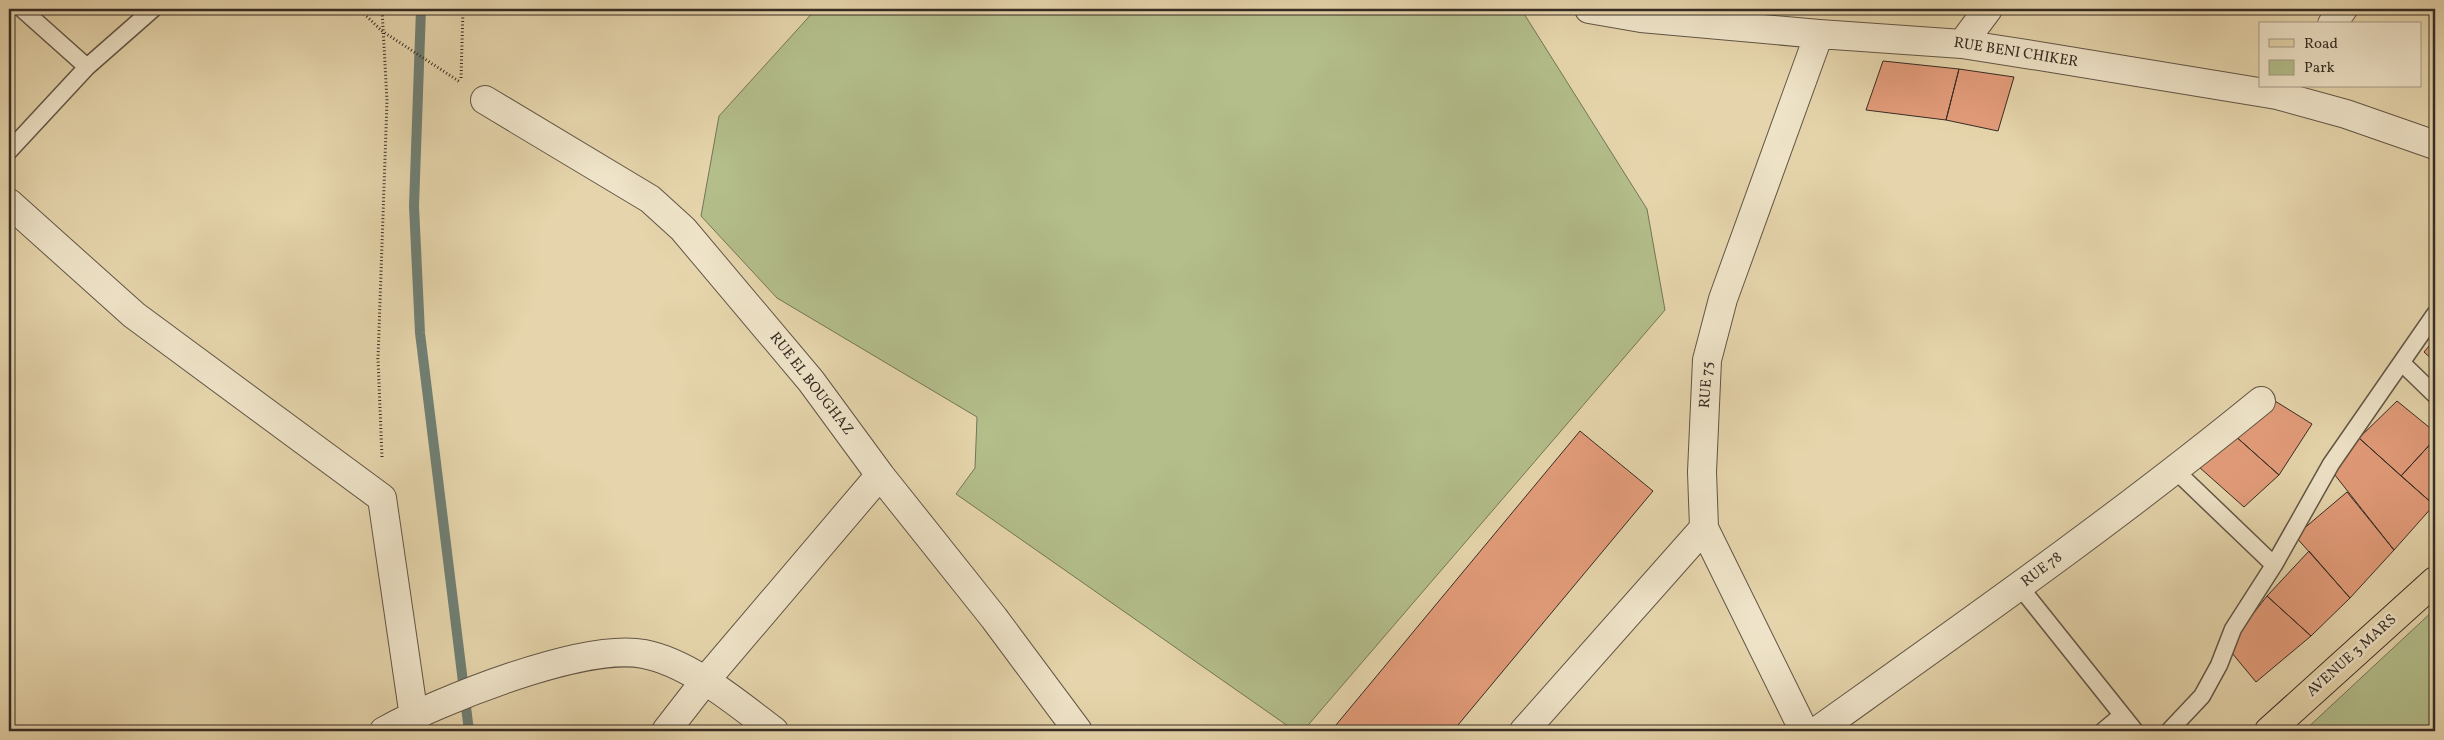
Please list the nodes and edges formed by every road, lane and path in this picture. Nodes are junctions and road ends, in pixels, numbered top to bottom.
1 (22, 9) edge
2 (153, 9) edge
3 (359, 9) edge
4 (382, 9) edge
5 (463, 9) edge
6 (1589, 9) edge
7 (1988, 9) edge
8 (2343, 9) edge
9 (1736, 17) edge
10 (2333, 22) edge
11 (382, 32) junction
12 (1819, 34) junction
13 (1962, 44) junction
14 (88, 67) junction
15 (2259, 88) edge
16 (2261, 88) edge
17 (2281, 91) edge
18 (485, 100) dead end
19 (2435, 145) edge
20 (9, 151) edge
21 (9, 203) edge
22 (2435, 314) edge
23 (2402, 363) junction
24 (2435, 395) edge
25 (2261, 401) dead end
26 (2176, 471) junction
27 (880, 476) junction
28 (382, 498) junction
29 (1704, 528) junction
30 (2274, 565) junction
31 (2435, 581) edge
32 (2020, 587) junction
33 (704, 682) junction
34 (2121, 716) junction
35 (415, 723) edge
36 (384, 731) edge
37 (666, 731) edge
38 (774, 731) edge
39 (1078, 731) edge
40 (1524, 731) edge
41 (1804, 731) edge
42 (1817, 731) edge
43 (2103, 731) edge
44 (2135, 731) edge
45 (2169, 731) edge
46 (2269, 731) edge

1 - 14 lane
2 - 14 lane
3 - 11 path
4 - 11 path
5 - 11 path
6 - 9 street, RUE BENI CHIKER
7 - 13 street
8 - 10 street
9 - 12 street, RUE BENI CHIKER
11 - 28 path
12 - 13 street, RUE BENI CHIKER
12 - 29 street, RUE 75
13 - 15 street, RUE BENI CHIKER
14 - 20 lane
16 - 17 street, RUE BENI CHIKER
17 - 19 street, RUE BENI CHIKER
18 - 27 street, RUE EL BOUGHAZ
21 - 28 street
22 - 23 lane
23 - 24 lane
23 - 30 lane
25 - 26 street, RUE 78
26 - 30 lane
26 - 32 street, RUE 78
27 - 33 street
27 - 39 street, RUE EL BOUGHAZ
28 - 35 street
29 - 40 street
29 - 41 street, RUE 75
30 - 45 lane
31 - 46 main road, AVENUE 3 MARS
32 - 34 lane
32 - 42 street, RUE 78
33 - 35 street
33 - 37 street
33 - 38 street
34 - 43 lane
34 - 44 lane
35 - 36 street

